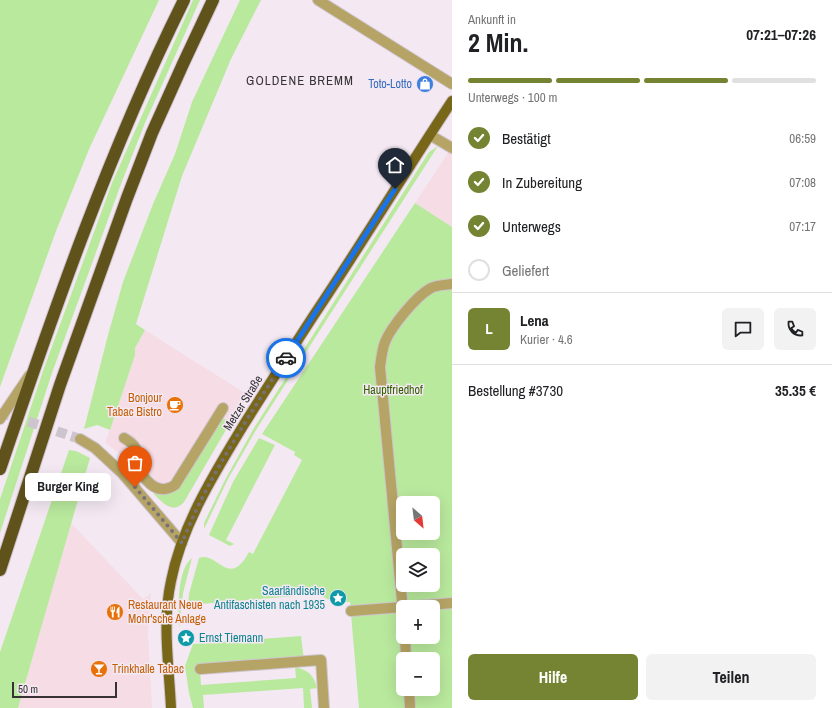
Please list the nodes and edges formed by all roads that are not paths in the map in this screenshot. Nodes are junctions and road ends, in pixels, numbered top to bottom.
1 (184, 0) edge
2 (213, 0) edge
3 (318, 0) edge
4 (452, 84) edge
5 (452, 101) edge
6 (430, 135) junction
7 (452, 148) edge
8 (393, 155) dead end
9 (410, 166) junction
10 (452, 284) edge
11 (34, 370) junction
12 (223, 408) dead end
13 (0, 418) edge
14 (124, 438) dead end
15 (80, 439) tunnel mouth
16 (0, 469) edge
17 (182, 543) junction
18 (0, 570) edge
19 (402, 600) edge
20 (452, 603) edge
21 (440, 604) edge
22 (396, 608) edge
23 (351, 611) dead end
24 (200, 669) dead end
25 (409, 696) edge
26 (171, 708) edge
27 (324, 708) edge
28 (410, 708) edge

1 - 11 highway
2 - 18 highway
3 - 4 street
5 - 6 main road, Metzer Straße
6 - 7 street
6 - 9 main road, Metzer Straße
8 - 9 street
9 - 17 main road, Metzer Straße
10 - 19 street
11 - 13 street
11 - 16 highway
12 - 14 street
15 - 17 street
17 - 26 main road, Metzer Straße
20 - 21 street
22 - 23 street
24 - 27 street
25 - 28 street

